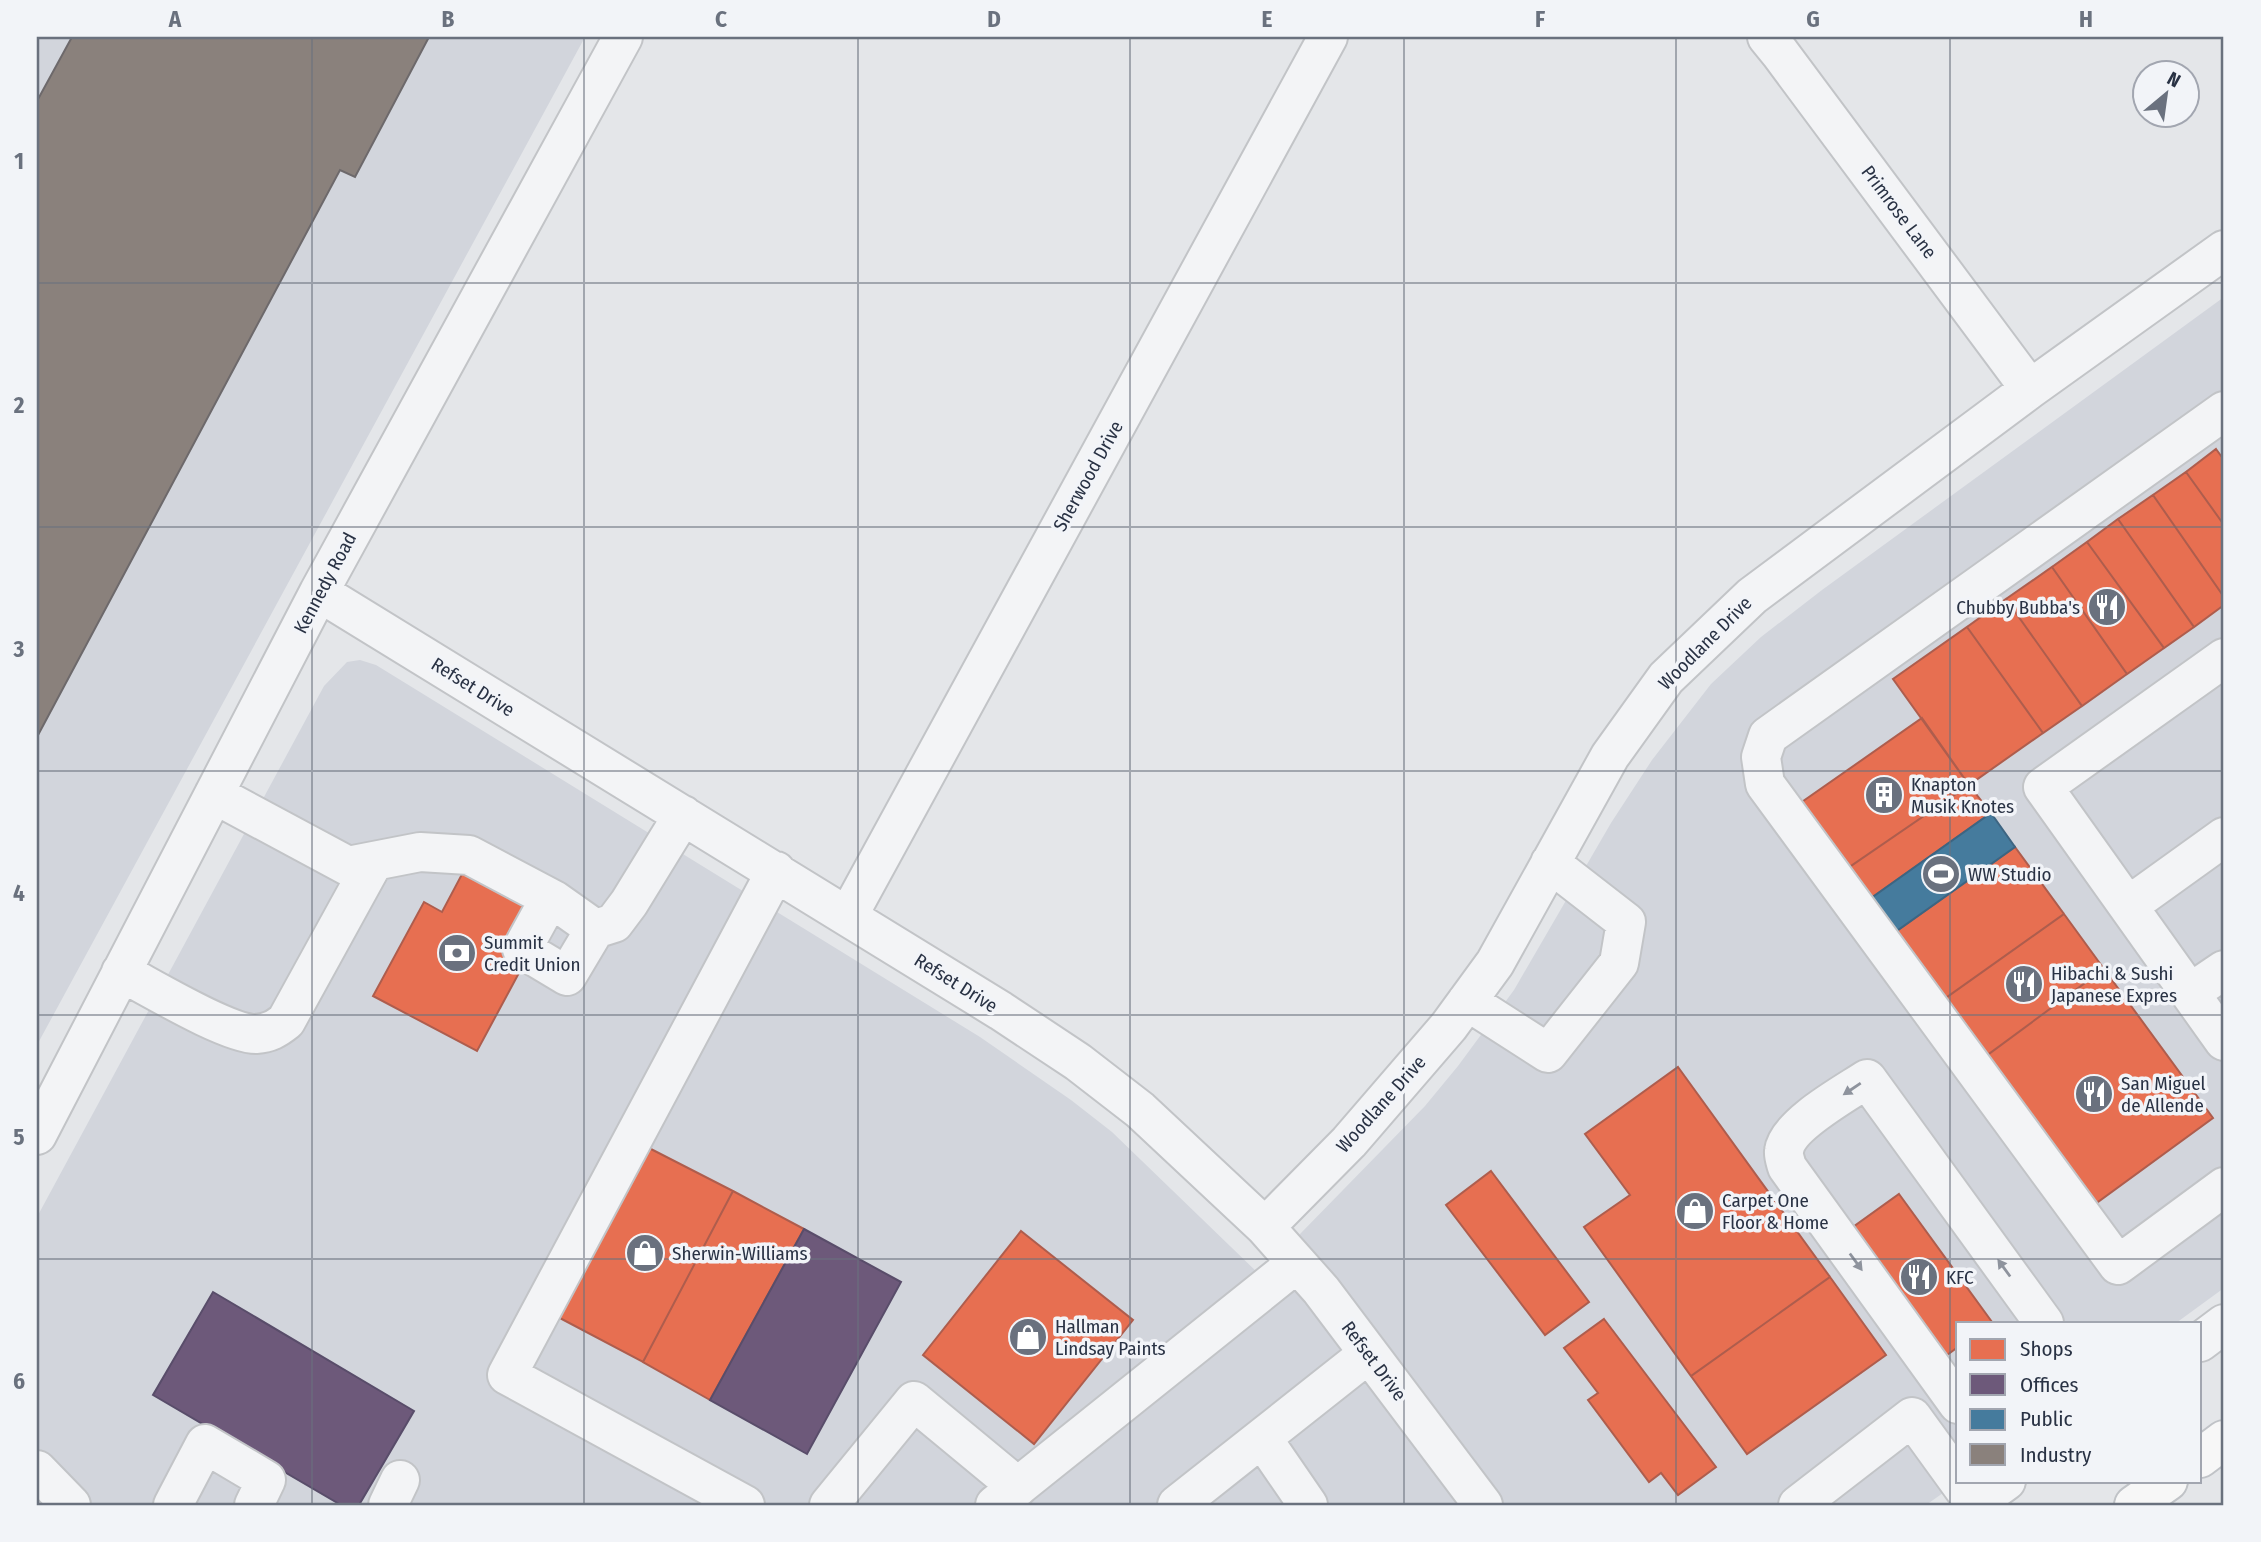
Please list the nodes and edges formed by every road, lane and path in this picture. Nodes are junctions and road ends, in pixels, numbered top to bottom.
1 (623, 37) edge
2 (1328, 37) edge
3 (1767, 37) edge
4 (2224, 250) edge
5 (2030, 389) junction
6 (2224, 411) edge
7 (319, 592) junction
8 (2224, 658) edge
9 (214, 794) junction
10 (683, 815) junction
11 (2224, 837) edge
12 (374, 861) junction
13 (1550, 863) junction
14 (776, 871) junction
15 (550, 898) junction
16 (2128, 906) junction
17 (848, 916) junction
18 (595, 929) junction
19 (2224, 970) edge
20 (121, 972) junction
21 (2190, 993) junction
22 (1466, 1001) junction
23 (2224, 1041) edge
24 (37, 1135) edge
25 (2224, 1187) edge
26 (1265, 1227) junction
27 (1297, 1263) junction
28 (2043, 1322) edge
29 (2224, 1324) edge
30 (2202, 1340) edge
31 (1368, 1354) junction
32 (1956, 1401) edge
33 (1262, 1438) junction
34 (2224, 1440) edge
35 (2202, 1456) edge
36 (37, 1470) edge
37 (1956, 1479) edge
38 (1958, 1482) edge
39 (2005, 1482) edge
40 (2167, 1482) edge
41 (1007, 1496) edge
42 (1974, 1504) edge
43 (71, 1505) edge
44 (173, 1505) edge
45 (254, 1505) edge
46 (745, 1505) edge
47 (829, 1505) edge
48 (1178, 1505) edge
49 (1308, 1505) edge
50 (1483, 1505) edge
51 (1798, 1505) edge
52 (2134, 1505) edge

1 - 7 street, Kennedy Road
2 - 17 street, Sherwood Drive
3 - 5 street, Primrose Lane
4 - 5 street, Woodlane Drive
5 - 13 street, Woodlane Drive
6 - 25 street
7 - 9 street, Kennedy Road
7 - 10 street, Refset Drive
8 - 16 street
9 - 12 street
9 - 20 street, Kennedy Road
10 - 14 street, Refset Drive
10 - 18 street
11 - 16 street
12 - 15 street
12 - 20 street
13 - 22 street, Woodlane Drive
13 - 22 street
14 - 17 street, Refset Drive
14 - 46 street
15 - 18 street
15 - 18 street
16 - 21 street
17 - 26 street, Refset Drive
19 - 21 street
20 - 24 street, Kennedy Road
21 - 23 street
22 - 26 street, Woodlane Drive
26 - 27 street, Refset Drive
27 - 31 street, Refset Drive
27 - 41 street
28 -> 32 street
29 - 30 street
31 - 33 street
31 - 50 street, Refset Drive
33 - 48 street
33 - 49 street
34 - 35 main road
36 - 43 street
37 - 51 street
38 - 42 street
39 - 42 street
40 - 52 main road
41 - 47 street
44 - 45 street

